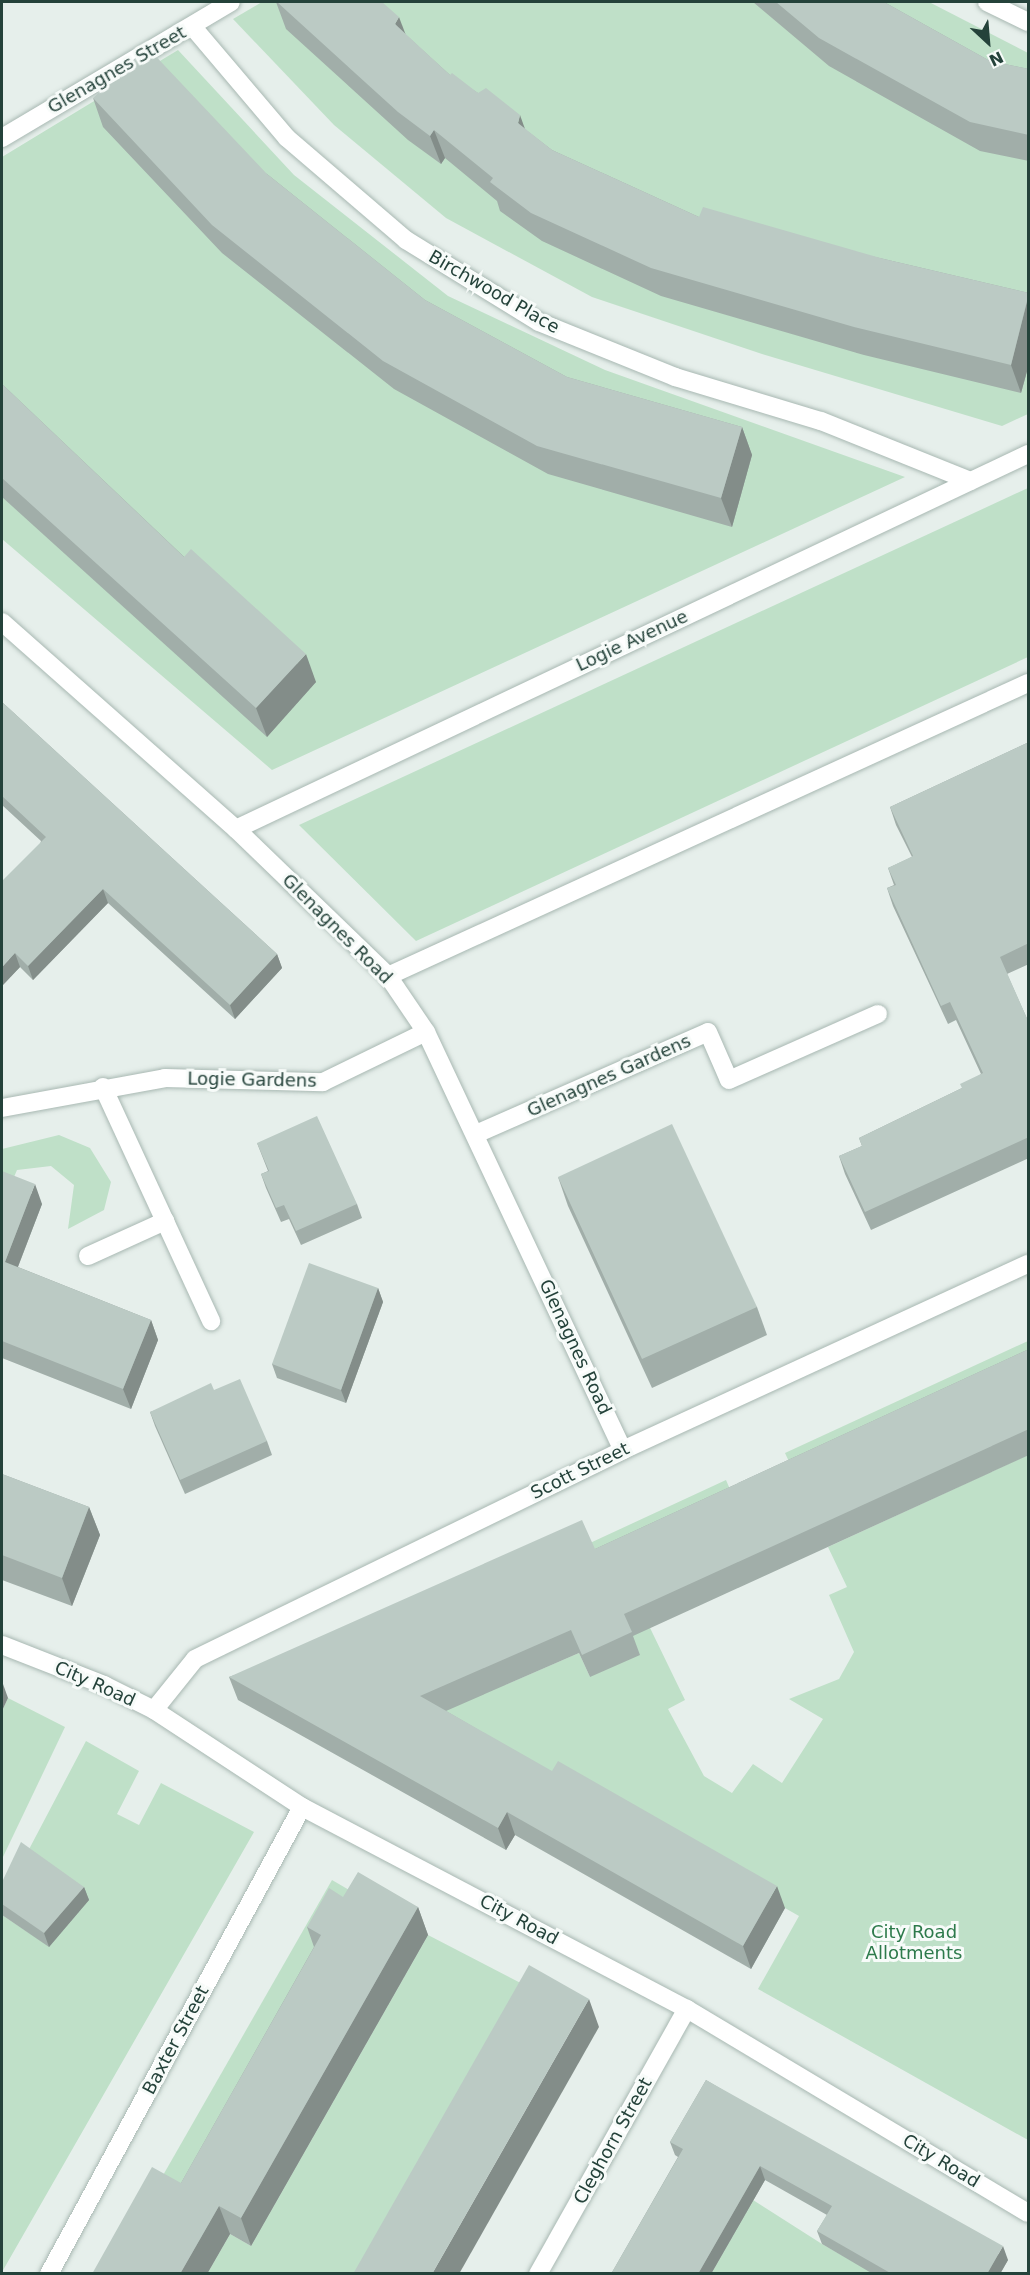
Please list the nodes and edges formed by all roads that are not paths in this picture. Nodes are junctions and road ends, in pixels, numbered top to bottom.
1 (231, 2) edge
2 (987, 2) edge
3 (1029, 22) edge
4 (192, 26) junction
5 (2, 138) edge
6 (1029, 454) edge
7 (970, 481) junction
8 (2, 622) edge
9 (1029, 683) edge
10 (236, 829) junction
11 (388, 976) junction
12 (878, 1014) dead end
13 (426, 1032) junction
14 (103, 1087) junction
15 (2, 1108) edge
16 (476, 1134) junction
17 (165, 1221) junction
18 (88, 1256) dead end
19 (1029, 1264) edge
20 (210, 1321) dead end
21 (623, 1450) junction
22 (2, 1645) edge
23 (154, 1710) junction
24 (302, 1807) junction
25 (687, 2009) junction
26 (1029, 2213) edge
27 (50, 2274) edge
28 (538, 2274) edge

1 - 4 street, Glenagnes Street
2 - 3 street
4 - 5 street, Glenagnes Street
4 - 7 street, Birchwood Place
6 - 7 street, Logie Avenue
7 - 10 street, Logie Avenue
8 - 10 street, Glenagnes Road
9 - 11 street
10 - 11 street, Glenagnes Road
11 - 13 street, Glenagnes Road
12 - 16 street, Glenagnes Gardens
13 - 14 street, Logie Gardens
13 - 16 street, Glenagnes Road
14 - 15 street, Logie Gardens
14 - 17 street
16 - 21 street, Glenagnes Road
17 - 18 street
17 - 20 street
19 - 21 street, Scott Street
21 - 23 street, Scott Street
22 - 23 street, City Road
23 - 24 street, City Road
24 - 25 street, City Road
24 - 27 street, Baxter Street
25 - 26 street, City Road
25 - 28 street, Cleghorn Street

